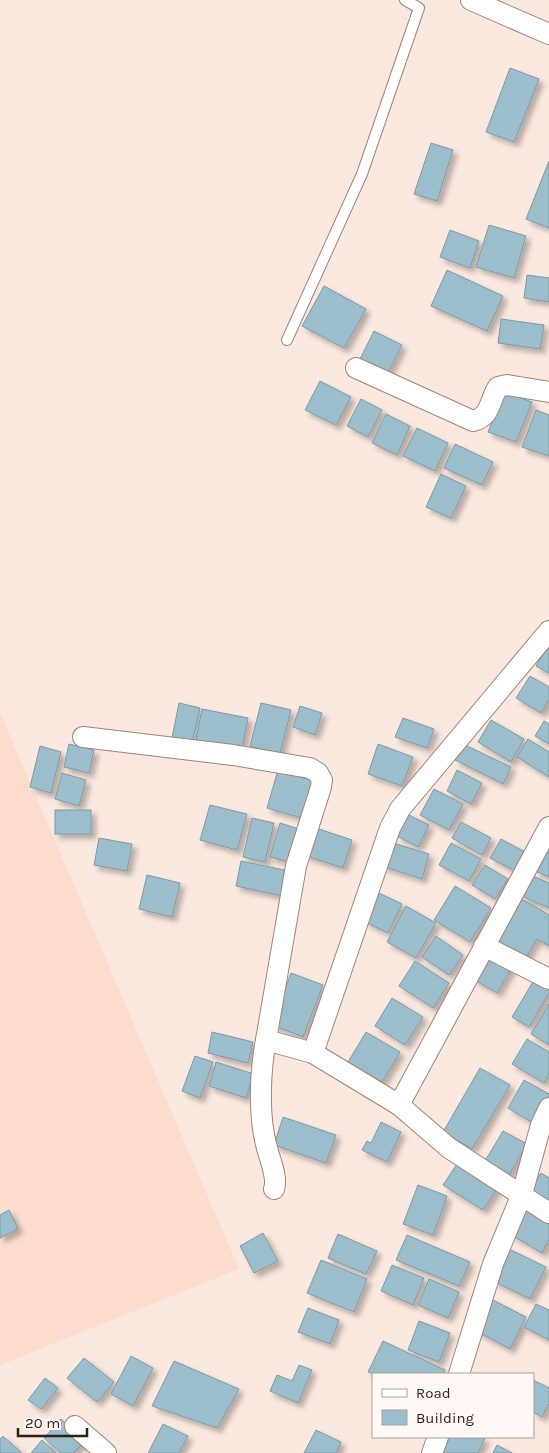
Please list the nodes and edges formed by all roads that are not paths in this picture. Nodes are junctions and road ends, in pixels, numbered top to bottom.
1 (405, 0) edge
2 (471, 0) edge
3 (497, 6) edge
4 (549, 34) edge
5 (287, 340) dead end
6 (356, 368) dead end
7 (549, 392) edge
8 (549, 631) edge
9 (82, 737) dead end
10 (549, 827) edge
11 (484, 946) junction
12 (549, 979) edge
13 (266, 1040) junction
14 (313, 1054) junction
15 (399, 1105) junction
16 (549, 1108) edge
17 (274, 1189) dead end
18 (522, 1194) junction
19 (549, 1213) edge
20 (459, 1373) edge
21 (76, 1426) dead end
22 (438, 1438) edge
23 (106, 1453) edge
24 (432, 1453) edge

1 - 5 lane
2 - 3 street
3 - 4 street
6 - 7 street
8 - 14 street
9 - 13 street
10 - 11 street
11 - 12 street
11 - 15 street
13 - 14 street
13 - 17 street
14 - 15 street
15 - 18 street
16 - 18 street
18 - 19 street
18 - 20 street
21 - 23 street
22 - 24 street

